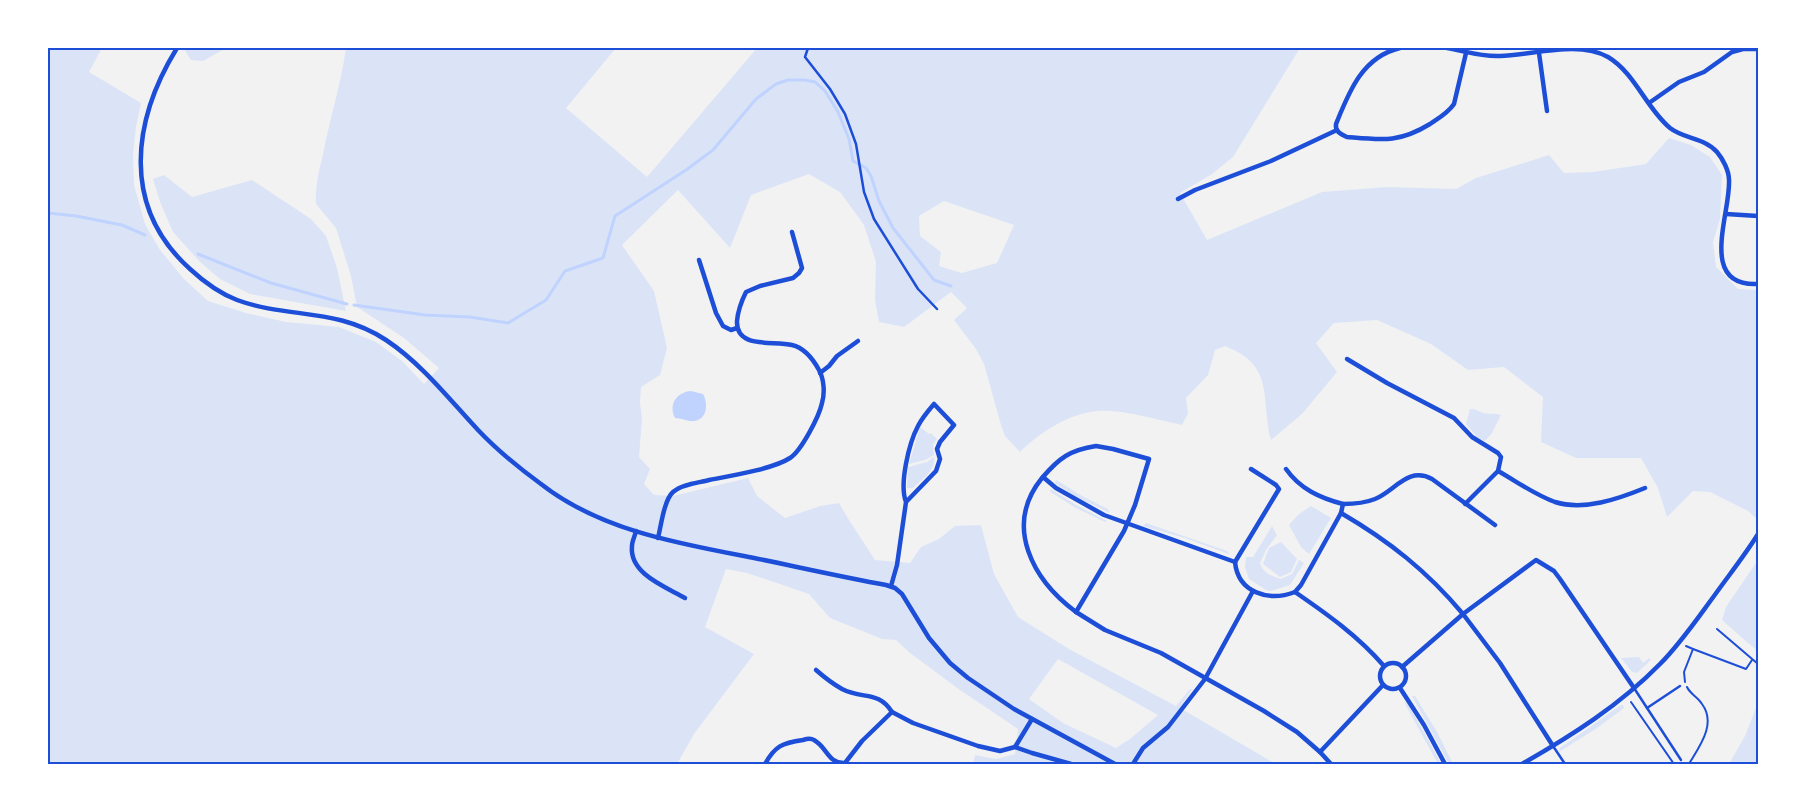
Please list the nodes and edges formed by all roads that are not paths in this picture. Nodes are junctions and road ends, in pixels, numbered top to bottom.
1 (177, 48) edge
2 (808, 48) edge
3 (1400, 48) edge
4 (1447, 48) edge
5 (1758, 49) edge
6 (1466, 53) junction
7 (1539, 53) junction
8 (1649, 103) junction
9 (1547, 110) dead end
10 (1337, 130) junction
11 (1178, 199) dead end
12 (1726, 214) junction
13 (1758, 216) edge
14 (792, 232) dead end
15 (699, 260) dead end
16 (1758, 284) edge
17 (937, 309) dead end
18 (737, 328) junction
19 (858, 341) dead end
20 (1347, 359) dead end
21 (820, 373) junction
22 (1251, 469) dead end
23 (1286, 469) dead end
24 (1498, 471) junction
25 (1043, 477) junction
26 (1645, 488) dead end
27 (906, 502) junction
28 (1343, 504) junction
29 (1465, 504) junction
30 (1341, 513) junction
31 (1127, 523) junction
32 (1495, 526) dead end
33 (636, 531) junction
34 (1758, 534) edge
35 (658, 538) junction
36 (1236, 562) junction
37 (891, 586) junction
38 (1253, 591) junction
39 (1294, 592) junction
40 (685, 598) dead end
41 (1076, 612) junction
42 (1462, 614) junction
43 (1384, 666) junction
44 (1402, 667) junction
45 (816, 670) dead end
46 (1205, 679) junction
47 (1383, 685) junction
48 (1680, 686) dead end
49 (1400, 688) junction
50 (1634, 688) junction
51 (1647, 708) junction
52 (892, 712) junction
53 (1032, 718) junction
54 (1553, 746) junction
55 (1015, 747) junction
56 (1320, 752) junction
57 (849, 759) junction
58 (1681, 760) dead end
59 (765, 764) edge
60 (853, 764) edge
61 (1071, 764) edge
62 (1115, 764) edge
63 (1133, 764) edge
64 (1331, 764) edge
65 (1445, 764) edge
66 (1522, 764) edge
67 (1565, 764) edge

1 - 33 street
2 - 17 lane
3 - 10 street
4 - 6 street
5 - 8 street
6 - 7 street
6 - 10 street
7 - 8 street
7 - 9 street
8 - 12 street
10 - 11 street
12 - 13 street
12 - 16 street
14 - 18 street
15 - 18 street
18 - 21 street
19 - 21 street
20 - 24 street
21 - 35 street
22 - 36 street
23 - 28 street
24 - 26 street
24 - 29 street
25 - 31 street
25 - 31 street
25 - 41 street
27 - 27 street
27 - 37 street
28 - 29 street
28 - 30 street
29 - 32 street
30 - 39 street
30 - 42 street
31 - 36 street
31 - 41 street
33 - 35 street
33 - 40 street
34 - 50 street
35 - 37 street
36 - 38 street
37 - 53 street
38 - 39 street
38 - 46 street
39 - 43 street
41 - 46 street
42 - 44 street
42 - 50 street
42 - 54 street
43 - 44 street
43 - 47 street
44 - 49 street
45 - 52 street
46 - 56 street
46 - 63 street
47 - 49 street
47 - 56 street
48 - 51 lane
49 - 65 street
50 - 51 lane
50 - 54 street
51 - 58 lane
52 - 55 street
52 - 57 street
53 - 55 street
53 - 62 street
54 - 66 street
54 - 67 lane
55 - 61 street
56 - 64 street
57 - 59 street
57 - 60 street

